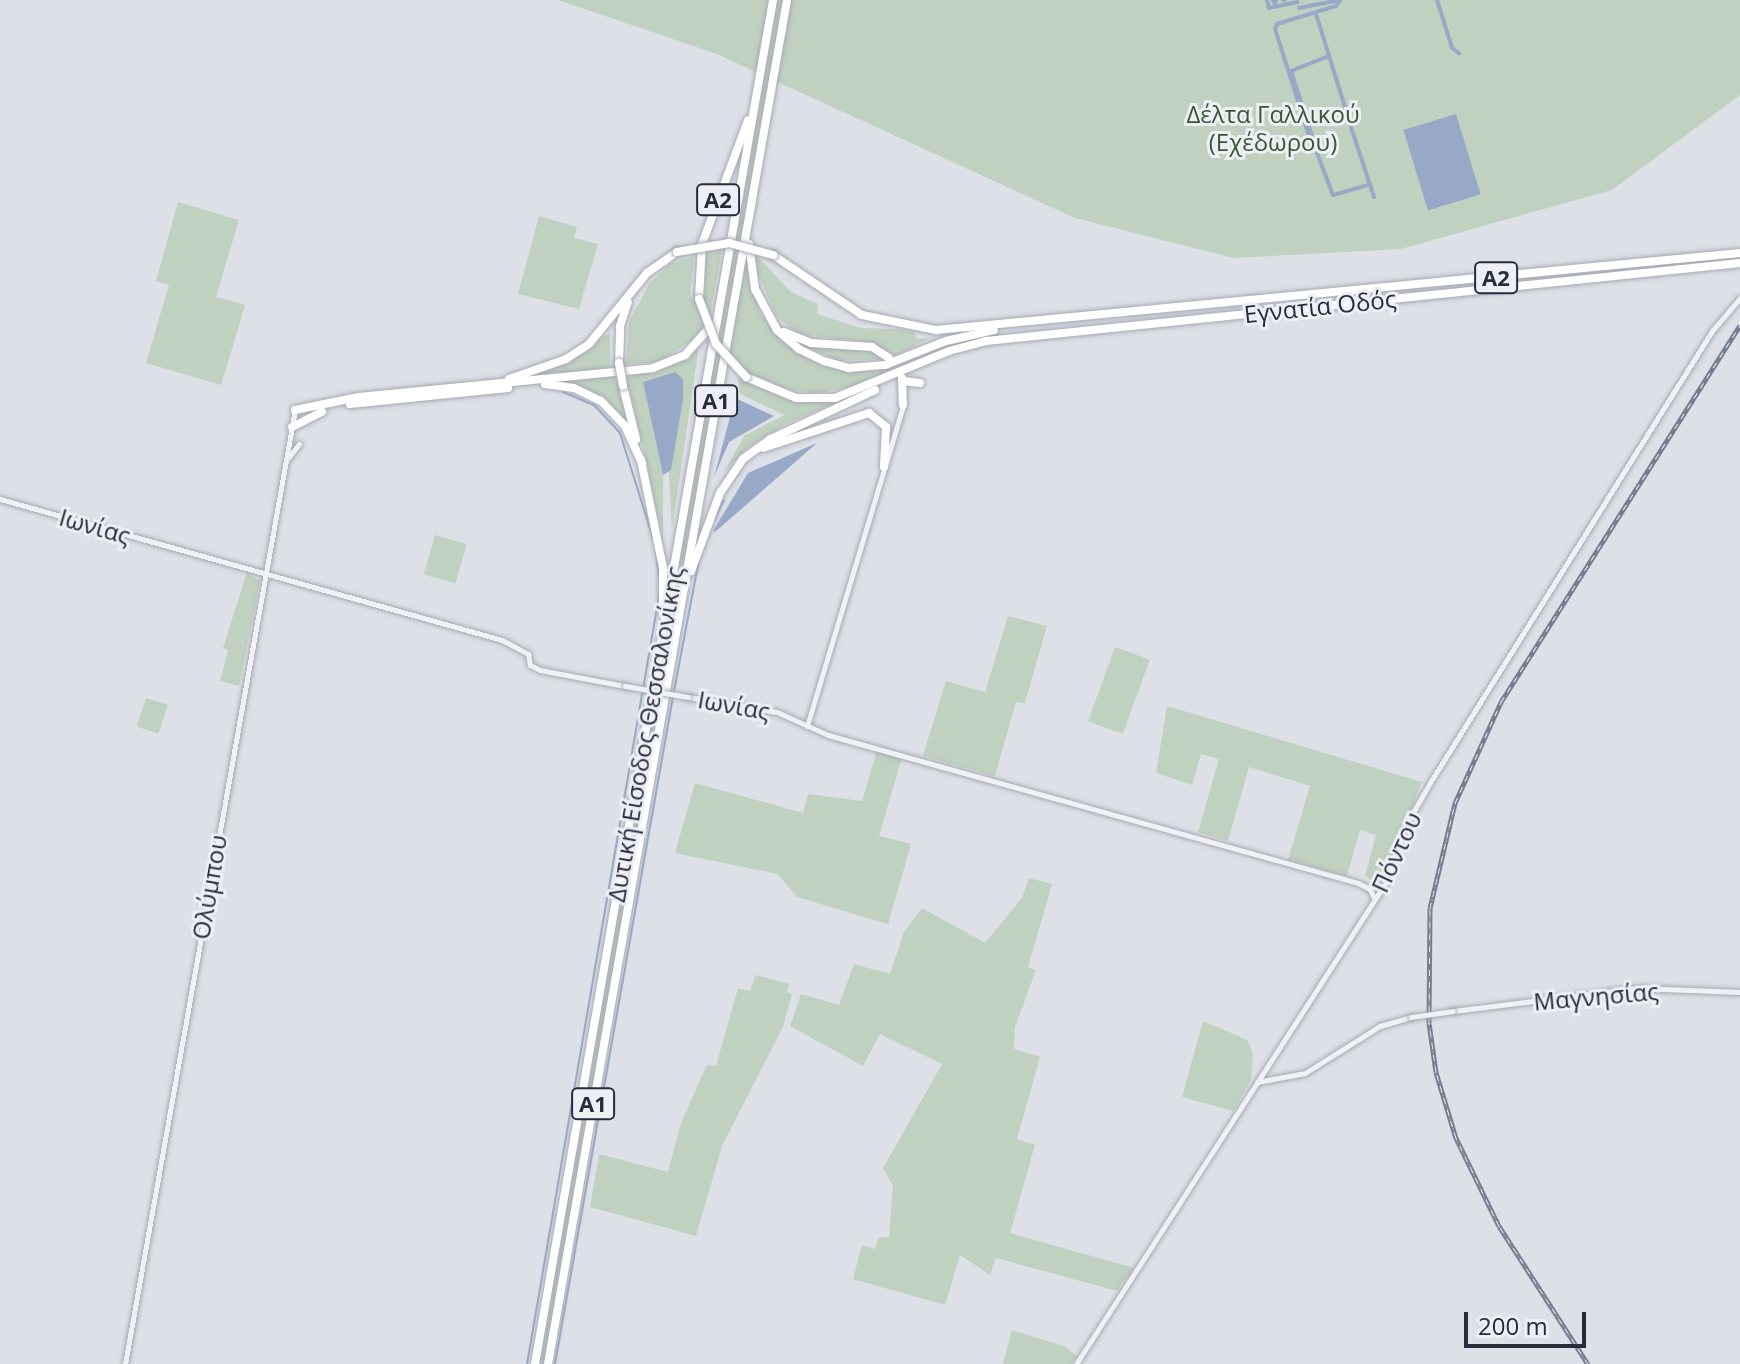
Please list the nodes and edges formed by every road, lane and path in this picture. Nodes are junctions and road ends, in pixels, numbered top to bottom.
1 (773, 0) edge
2 (787, 0) edge
3 (755, 105) junction
4 (754, 187) junction
5 (1740, 253) edge
6 (1740, 263) edge
7 (633, 290) junction
8 (722, 291) junction
9 (1740, 298) edge
10 (771, 321) junction
11 (1006, 327) junction
12 (889, 358) dead end
13 (904, 377) junction
14 (920, 383) dead end
15 (485, 384) junction
16 (903, 405) joint
17 (295, 410) junction
18 (314, 415) junction
19 (291, 431) junction
20 (751, 452) junction
21 (286, 463) junction
22 (642, 463) junction
23 (884, 467) junction
24 (0, 499) edge
25 (264, 576) junction
26 (679, 614) junction
27 (663, 640) junction
28 (807, 726) junction
29 (1374, 899) junction
30 (1740, 992) edge
31 (1257, 1082) junction
32 (125, 1364) edge
33 (535, 1364) edge
34 (548, 1364) edge
35 (1076, 1364) edge

1 - 3 highway, Α1
2 - 4 highway, Α1
3 - 8 highway, Δυτική Είσοδος Θεσσαλονίκης / Α1
3 - 13 highway, Α2, bridge
4 - 10 highway, Α2
4 - 26 highway, Δυτική Είσοδος Θεσσαλονίκης / Α1
5 - 11 highway, Εγνατία Οδός / Α2
6 - 13 highway, Εγνατία Οδός / Α2
7 - 11 highway, bridge
7 - 15 highway
7 - 22 highway, bridge
8 - 15 highway
8 - 27 highway, Δυτική Είσοδος Θεσσαλονίκης / Α1
9 - 29 street, Πόντου
10 - 11 highway, Α2
10 - 12 highway
13 - 14 highway
13 - 16 highway
13 - 20 highway
15 - 17 highway
16 - 23 street
17 - 18 highway
17 - 19 street, Ολύμπου
18 - 19 highway
18 - 22 highway
19 - 21 street, Ολύμπου
19 - 21 street
20 - 23 highway
20 - 26 highway
21 - 25 street, Ολύμπου
22 - 27 highway
23 - 28 street
24 - 25 street, Ιωνίας
25 - 28 street, Ιωνίας, bridge
25 - 32 street, Ολύμπου
26 - 34 highway, Δυτική Είσοδος Θεσσαλονίκης / Α1
27 - 33 highway, Δυτική Είσοδος Θεσσαλονίκης / Α1
28 - 29 street, Ιωνίας
29 - 31 street, Πόντου
30 - 31 street, Μαγνησίας, bridge
31 - 35 street, Πόντου

